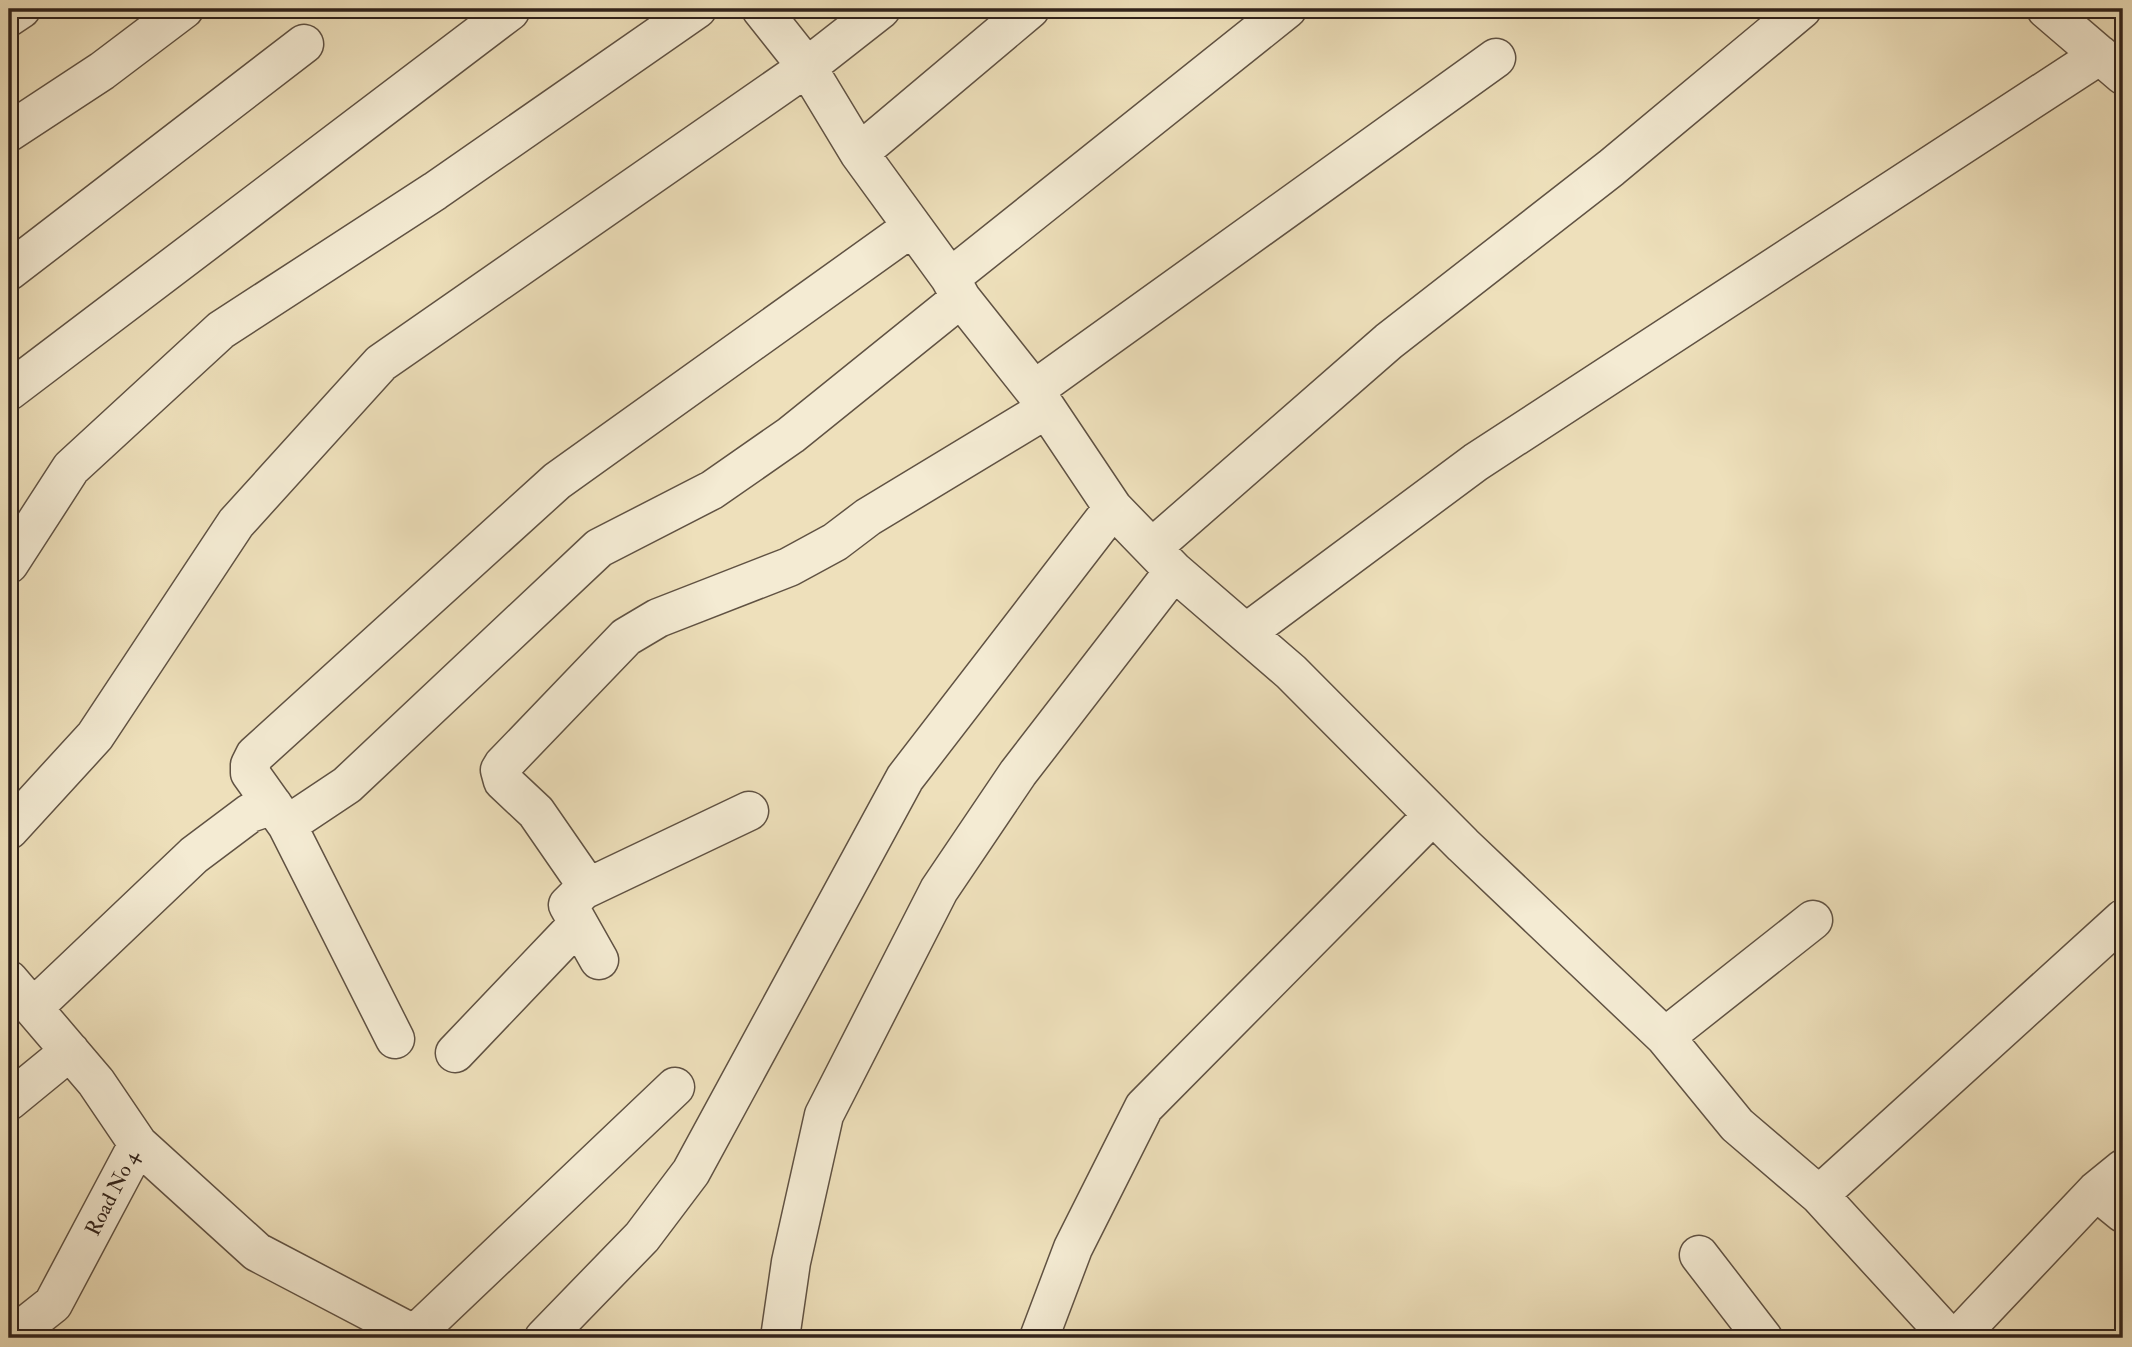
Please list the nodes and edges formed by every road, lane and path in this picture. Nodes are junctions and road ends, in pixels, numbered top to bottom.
1 (20, 9) edge
2 (184, 9) edge
3 (698, 9) edge
4 (761, 9) edge
5 (881, 9) edge
6 (1030, 9) edge
7 (1287, 9) edge
8 (1802, 9) edge
9 (2046, 9) edge
10 (510, 11) dead end
11 (9, 17) edge
12 (304, 44) dead end
13 (1496, 58) dead end
14 (2112, 65) edge
15 (807, 67) junction
16 (9, 132) edge
17 (859, 153) junction
18 (912, 227) junction
19 (9, 271) edge
20 (956, 288) junction
21 (9, 391) edge
22 (1040, 400) junction
23 (1113, 508) junction
24 (1163, 559) junction
25 (9, 564) edge
26 (1247, 633) junction
27 (749, 811) dead end
28 (280, 815) junction
29 (1433, 815) junction
30 (9, 830) edge
31 (580, 907) junction
32 (2123, 919) edge
33 (1813, 920) dead end
34 (599, 960) dead end
35 (9, 980) edge
36 (33, 1008) junction
37 (1665, 1037) junction
38 (395, 1039) dead end
39 (70, 1051) junction
40 (455, 1053) dead end
41 (675, 1087) dead end
42 (9, 1101) edge
43 (138, 1144) junction
44 (2114, 1191) edge
45 (1819, 1195) junction
46 (1699, 1255) dead end
47 (417, 1336) edge
48 (10, 1338) edge
49 (544, 1338) edge
50 (780, 1338) edge
51 (1039, 1338) edge
52 (1763, 1338) edge
53 (1950, 1338) edge
54 (1957, 1338) edge

1 - 11 street
2 - 16 street
3 - 25 street
4 - 15 street
5 - 15 street
6 - 17 street
7 - 20 street
8 - 24 street
9 - 14 street
10 - 21 street
12 - 19 street
13 - 22 street
14 - 26 street
15 - 17 street
15 - 30 street
17 - 18 street
18 - 20 street
18 - 28 street
20 - 22 street
20 - 28 street
22 - 23 street
22 - 31 street
23 - 24 street
23 - 49 street
24 - 26 street
24 - 50 street
26 - 29 street
27 - 31 street
28 - 36 street
28 - 38 street
29 - 37 street
29 - 51 street
31 - 34 street
31 - 40 street
32 - 45 street
33 - 37 street
35 - 36 street, Road No 4
36 - 39 street, Road No 4
37 - 45 street
39 - 42 street
39 - 43 street, Road No 4
41 - 47 street
43 - 47 street
43 - 48 street, Road No 4
44 - 54 street
45 - 53 street
46 - 52 street

